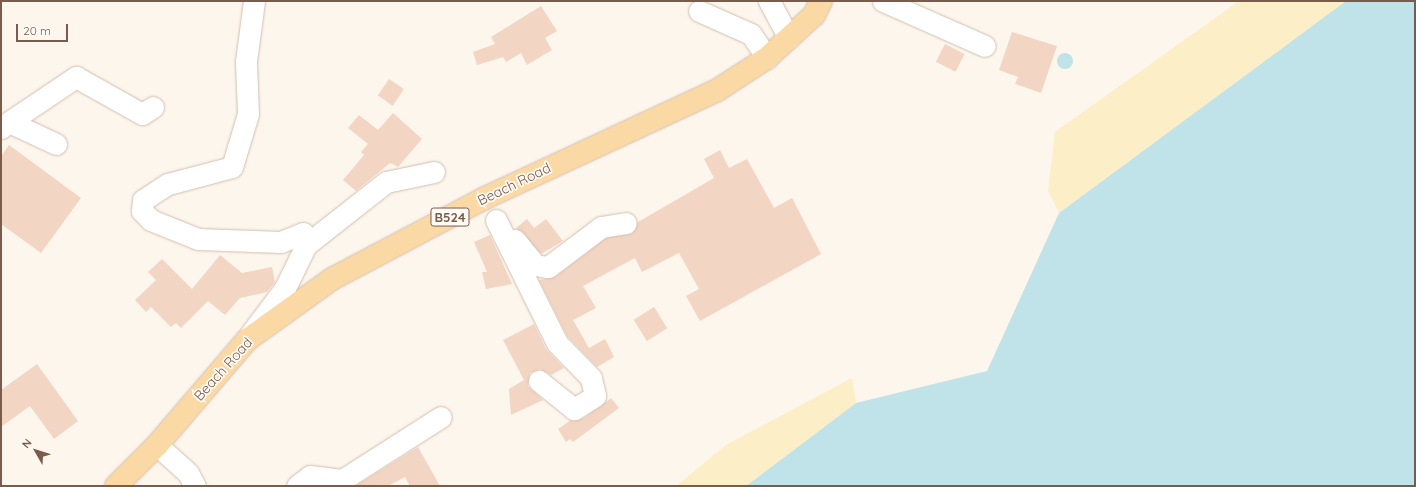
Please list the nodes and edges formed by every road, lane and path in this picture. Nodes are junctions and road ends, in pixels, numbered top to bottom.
1 (254, 1) edge
2 (769, 1) edge
3 (821, 1) edge
4 (884, 1) edge
5 (699, 11) dead end
6 (789, 38) junction
7 (985, 46) dead end
8 (767, 58) junction
9 (153, 107) dead end
10 (5, 125) edge
11 (56, 144) dead end
12 (434, 172) dead end
13 (485, 198) junction
14 (496, 220) junction
15 (626, 223) dead end
16 (306, 245) junction
17 (247, 340) junction
18 (539, 381) dead end
19 (441, 417) dead end
20 (157, 445) junction
21 (116, 486) edge
22 (195, 486) edge
23 (297, 486) edge

1 - 16 street
2 - 6 street
3 - 6 main road, Beach Road / B524
4 - 7 street
5 - 8 street
6 - 8 main road, Beach Road / B524
8 - 13 main road, Beach Road / B524
9 - 10 street
10 - 11 street
12 - 16 street
13 - 14 street
13 - 17 main road, Beach Road / B524
14 - 15 street
14 - 18 street
16 - 17 street
17 - 20 main road, Beach Road / B524
19 - 23 street
20 - 21 main road, Beach Road / B524
20 - 22 street

